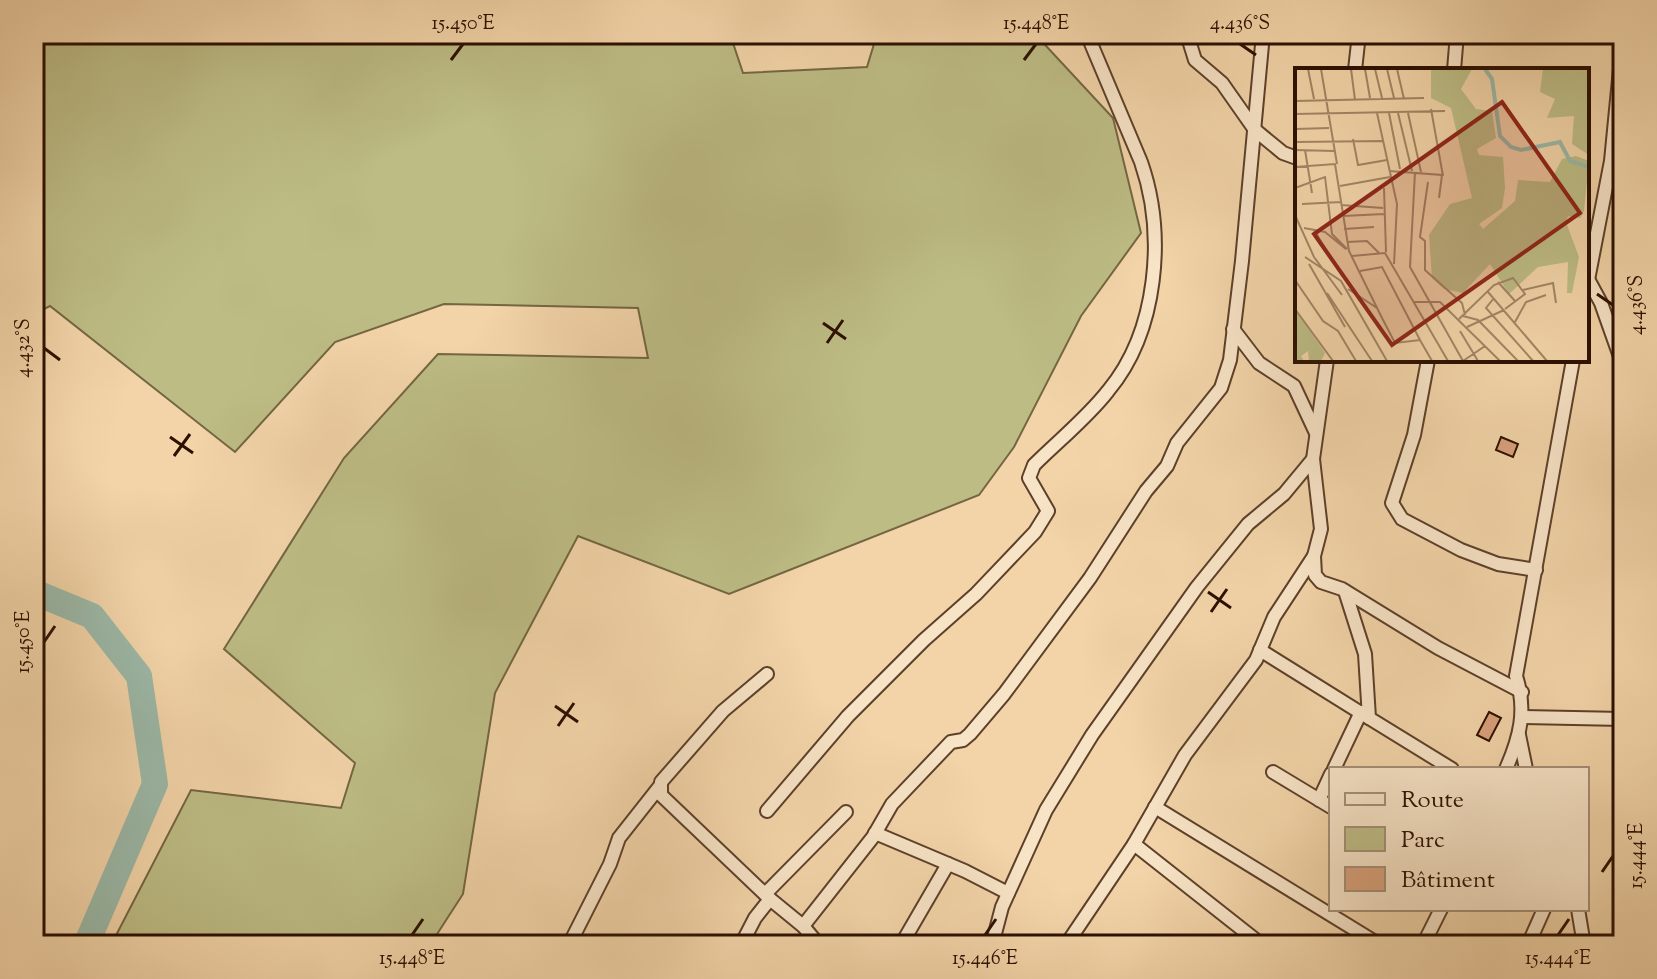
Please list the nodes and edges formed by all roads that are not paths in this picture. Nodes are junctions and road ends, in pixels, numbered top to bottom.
1 (1087, 34) edge
2 (1187, 34) edge
3 (1263, 34) edge
4 (1359, 34) edge
5 (1457, 34) edge
6 (1623, 38) edge
7 (1355, 68) edge
8 (1454, 68) edge
9 (1255, 130) junction
10 (1295, 157) edge
11 (1589, 271) edge
12 (1589, 278) edge
13 (1233, 329) junction
14 (1327, 362) edge
15 (1428, 362) edge
16 (1573, 362) edge
17 (1623, 365) edge
18 (1316, 433) junction
19 (1313, 459) junction
20 (1314, 556) junction
21 (1536, 570) junction
22 (1345, 591) junction
23 (1260, 650) junction
24 (767, 674) dead end
25 (1522, 692) junction
26 (1365, 715) junction
27 (1523, 717) junction
28 (1623, 719) edge
29 (1519, 735) junction
30 (1525, 762) edge
31 (1335, 767) edge
32 (1449, 767) edge
33 (1507, 767) edge
34 (1273, 772) dead end
35 (1329, 778) edge
36 (660, 786) junction
37 (1319, 800) junction
38 (1329, 806) edge
39 (1155, 807) junction
40 (767, 811) dead end
41 (846, 812) dead end
42 (875, 833) junction
43 (1134, 844) junction
44 (948, 864) junction
45 (1008, 893) junction
46 (768, 896) junction
47 (1440, 911) edge
48 (1543, 911) edge
49 (1578, 911) edge
50 (803, 926) junction
51 (569, 945) edge
52 (741, 945) edge
53 (818, 945) edge
54 (901, 945) edge
55 (992, 945) edge
56 (1066, 945) edge
57 (1262, 945) edge
58 (1380, 945) edge
59 (1423, 945) edge
60 (1528, 945) edge
61 (1584, 945) edge

1 - 40 street
2 - 9 street
3 - 9 street
4 - 7 street
5 - 8 street
6 - 11 street
9 - 10 street
9 - 13 street
12 - 17 street
13 - 18 street
13 - 42 street
14 - 18 street
15 - 21 street
16 - 21 street
18 - 19 street
19 - 20 street
19 - 45 street
20 - 22 street
20 - 23 street
21 - 25 street
22 - 25 street
22 - 26 street
23 - 26 street
23 - 39 street
24 - 36 street
25 - 27 street
26 - 31 street
26 - 32 street
27 - 28 street
27 - 29 street
29 - 30 street
29 - 33 street
34 - 37 street
35 - 37 street
36 - 46 street
36 - 51 street
37 - 38 street
39 - 43 street
39 - 58 street
41 - 46 street
42 - 44 street
42 - 50 street
43 - 56 street
43 - 57 street
44 - 45 street
44 - 54 street
45 - 55 street
46 - 50 street
46 - 52 street
47 - 59 street
48 - 60 street
49 - 61 street
50 - 53 street

